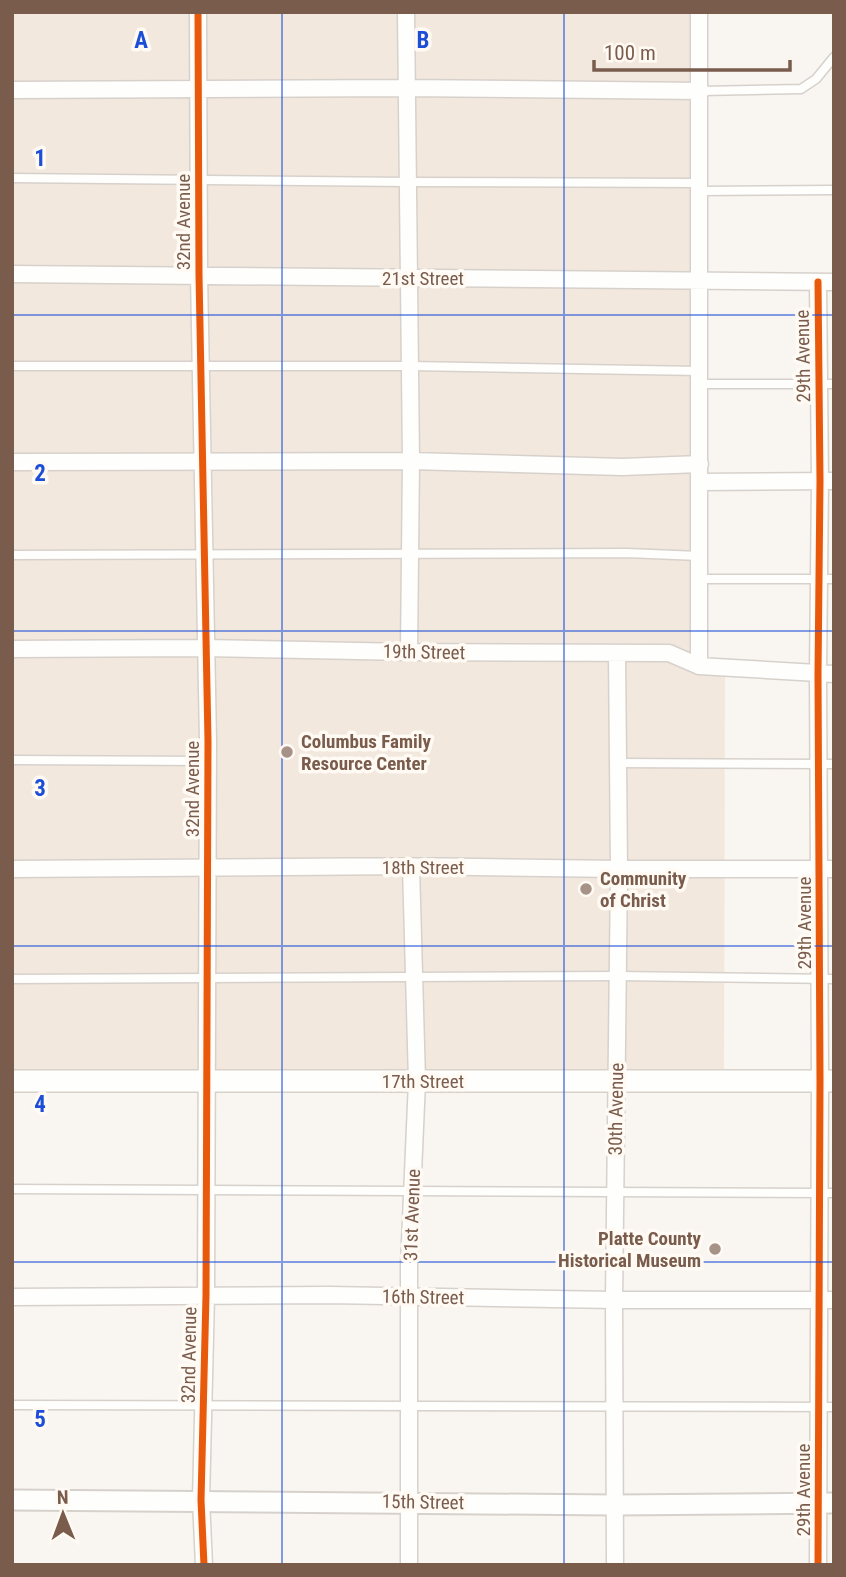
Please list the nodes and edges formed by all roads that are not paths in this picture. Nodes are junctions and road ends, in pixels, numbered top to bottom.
1 (198, 12) edge
2 (406, 12) edge
3 (699, 12) edge
4 (834, 57) edge
5 (198, 88) junction
6 (406, 88) junction
7 (12, 90) edge
8 (701, 91) junction
9 (12, 178) edge
10 (199, 180) junction
11 (407, 182) junction
12 (700, 187) junction
13 (834, 190) edge
14 (12, 274) edge
15 (199, 275) junction
16 (408, 278) junction
17 (699, 280) junction
18 (826, 282) edge
19 (12, 366) edge
20 (200, 366) junction
21 (410, 366) junction
22 (700, 377) junction
23 (826, 384) edge
24 (202, 460) junction
25 (12, 461) edge
26 (411, 461) junction
27 (700, 464) junction
28 (827, 481) edge
29 (700, 482) junction
30 (204, 553) junction
31 (412, 553) junction
32 (12, 555) edge
33 (699, 556) junction
34 (699, 579) junction
35 (827, 579) edge
36 (205, 648) junction
37 (12, 649) edge
38 (409, 652) junction
39 (617, 654) junction
40 (699, 666) junction
41 (826, 674) edge
42 (12, 760) edge
43 (208, 761) junction
44 (619, 763) junction
45 (826, 764) edge
46 (411, 866) junction
47 (207, 868) junction
48 (12, 869) edge
49 (619, 869) junction
50 (826, 869) edge
51 (414, 976) junction
52 (618, 976) junction
53 (208, 978) junction
54 (12, 979) edge
55 (827, 979) edge
56 (12, 1081) edge
57 (206, 1081) junction
58 (417, 1081) junction
59 (617, 1081) junction
60 (827, 1081) edge
61 (12, 1189) edge
62 (205, 1190) junction
63 (413, 1191) junction
64 (615, 1192) junction
65 (827, 1193) edge
66 (206, 1295) junction
67 (12, 1297) edge
68 (409, 1297) junction
69 (614, 1300) junction
70 (826, 1300) edge
71 (205, 1404) junction
72 (12, 1405) edge
73 (408, 1406) junction
74 (616, 1407) junction
75 (826, 1407) edge
76 (12, 1500) edge
77 (201, 1500) junction
78 (408, 1502) junction
79 (826, 1503) edge
80 (614, 1505) junction
81 (205, 1565) edge
82 (409, 1565) edge
83 (615, 1565) edge
84 (818, 1565) edge

1 - 5 street, 32nd Avenue
2 - 6 street
3 - 8 street
4 - 8 lane
5 - 6 street
5 - 7 street
5 - 10 street, 32nd Avenue
6 - 8 street
6 - 11 street
8 - 12 street
9 - 10 lane
10 - 11 lane
10 - 15 street, 32nd Avenue
11 - 12 lane
11 - 16 street
12 - 13 lane
12 - 17 street
14 - 15 street, 21st Street
15 - 16 street, 21st Street
15 - 20 street, 32nd Avenue
16 - 17 street, 21st Street
16 - 21 street
17 - 18 street, 21st Street
17 - 22 street
18 - 23 street, 29th Avenue
19 - 20 lane
20 - 21 lane
20 - 24 street, 32nd Avenue
21 - 22 lane
21 - 26 street
22 - 23 lane
22 - 27 street
23 - 28 street, 29th Avenue
24 - 25 street
24 - 26 street
24 - 30 street, 32nd Avenue
26 - 27 street
26 - 31 street
27 - 29 street
28 - 29 street
28 - 35 street, 29th Avenue
29 - 33 street
30 - 31 lane
30 - 32 lane
30 - 36 street, 32nd Avenue
31 - 33 lane
31 - 38 street
33 - 34 street
34 - 35 lane
34 - 40 street
35 - 41 street, 29th Avenue
36 - 37 street, 19th Street
36 - 38 street, 19th Street
36 - 43 street, 32nd Avenue
38 - 39 street, 19th Street
39 - 40 street, 19th Street
39 - 44 street, 30th Avenue
40 - 41 street, 19th Street
41 - 45 street, 29th Avenue
42 - 43 lane
43 - 47 street, 32nd Avenue
44 - 45 lane
44 - 49 street, 30th Avenue
45 - 50 street, 29th Avenue
46 - 47 street, 18th Street
46 - 49 street, 18th Street
46 - 51 street, 31st Avenue
47 - 48 street, 18th Street
47 - 53 street, 32nd Avenue
49 - 50 street, 18th Street
49 - 52 street, 30th Avenue
50 - 55 street, 29th Avenue
51 - 52 lane
51 - 53 lane
51 - 58 street, 31st Avenue
52 - 55 lane
52 - 59 street, 30th Avenue
53 - 54 lane
53 - 57 street, 32nd Avenue
55 - 60 street, 29th Avenue
56 - 57 main road, 17th Street
57 - 58 main road, 17th Street
57 - 62 street, 32nd Avenue
58 - 59 main road, 17th Street
58 - 63 street, 31st Avenue
59 - 60 main road, 17th Street
59 - 64 street, 30th Avenue
60 - 65 street, 29th Avenue
61 - 62 lane
62 - 63 lane
62 - 66 street, 32nd Avenue
63 - 64 lane
63 - 68 street, 31st Avenue
64 - 65 lane
64 - 69 street, 30th Avenue
65 - 70 street, 29th Avenue
66 - 67 street, 16th Street
66 - 68 street, 16th Street
66 - 71 street, 32nd Avenue
68 - 69 street, 16th Street
68 - 73 street, 31st Avenue
69 - 70 street, 16th Street
69 - 74 street, 30th Avenue
70 - 75 street, 29th Avenue
71 - 72 lane
71 - 73 lane
71 - 77 street, 32nd Avenue
73 - 74 lane
73 - 78 street, 31st Avenue
74 - 75 lane
74 - 80 street, 30th Avenue
75 - 79 street, 29th Avenue
76 - 77 street, 15th Street
77 - 78 street, 15th Street
77 - 81 street, 32nd Avenue
78 - 80 street, 15th Street
78 - 82 street, 31st Avenue
79 - 80 street, 15th Street
79 - 84 street, 29th Avenue
80 - 83 street, 30th Avenue

